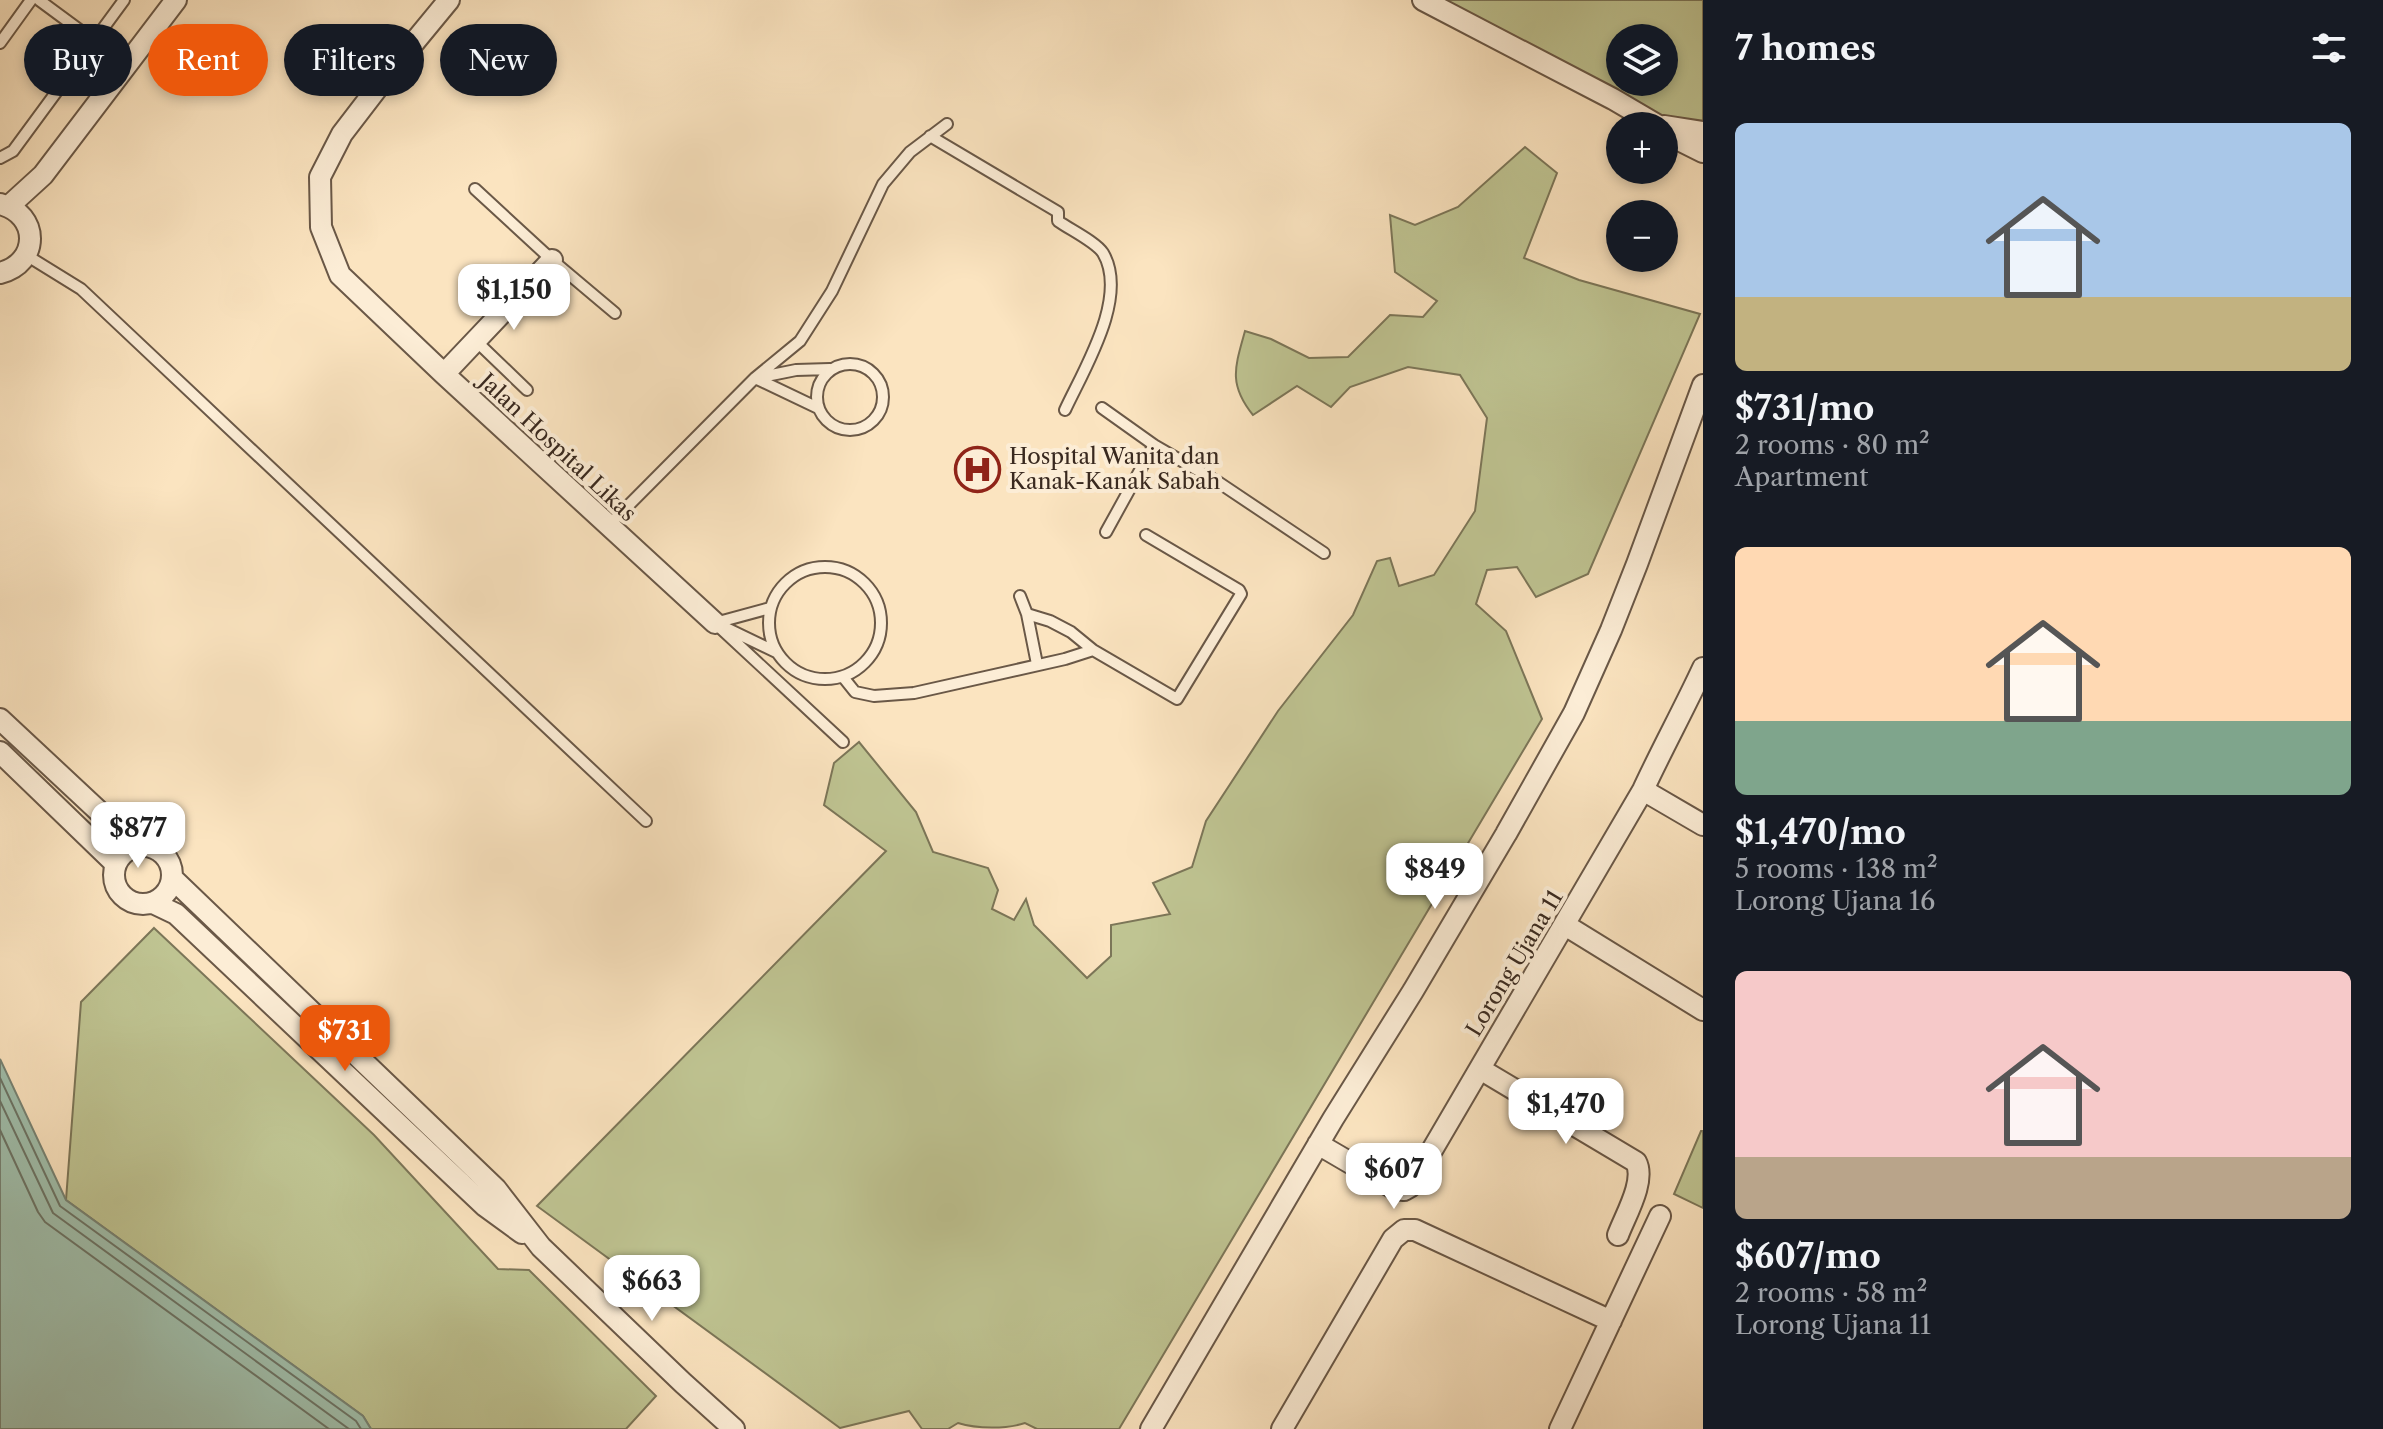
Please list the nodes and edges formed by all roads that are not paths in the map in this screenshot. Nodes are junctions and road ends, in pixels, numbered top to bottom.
1 (31, 0) edge
2 (39, 0) edge
3 (124, 0) edge
4 (176, 0) edge
5 (435, 0) edge
6 (449, 0) edge
7 (1423, 0) edge
8 (430, 21) junction
9 (71, 24) edge
10 (106, 24) edge
11 (0, 43) edge
12 (132, 58) edge
13 (54, 96) edge
14 (103, 96) edge
15 (1636, 112) edge
16 (947, 124) dead end
17 (1678, 129) edge
18 (1703, 132) edge
19 (930, 136) junction
20 (1678, 140) edge
21 (1703, 152) edge
22 (0, 158) edge
23 (43, 175) junction
24 (475, 189) dead end
25 (4, 205) edge
26 (25, 221) junction
27 (26, 255) junction
28 (552, 260) junction
29 (0, 273) edge
30 (615, 313) dead end
31 (475, 340) junction
32 (830, 369) junction
33 (444, 374) junction
34 (755, 378) junction
35 (1703, 385) edge
36 (527, 390) dead end
37 (818, 408) junction
38 (1102, 408) dead end
39 (1065, 410) dead end
40 (1154, 445) junction
41 (608, 526) junction
42 (1106, 532) dead end
43 (1146, 535) dead end
44 (1324, 553) dead end
45 (1020, 596) dead end
46 (770, 608) junction
47 (1027, 614) junction
48 (715, 623) junction
49 (1093, 650) junction
50 (776, 652) junction
51 (1037, 664) junction
52 (1703, 668) edge
53 (843, 677) junction
54 (0, 719) edge
55 (843, 742) dead end
56 (0, 752) edge
57 (1643, 790) junction
58 (646, 821) dead end
59 (1703, 825) edge
60 (136, 846) junction
61 (116, 864) junction
62 (172, 878) junction
63 (153, 903) junction
64 (1565, 925) junction
65 (1703, 1010) edge
66 (1480, 1069) junction
67 (1318, 1144) junction
68 (1660, 1216) dead end
69 (1618, 1235) dead end
70 (541, 1247) junction
71 (1611, 1321) junction
72 (734, 1429) edge
73 (1151, 1429) edge
74 (1282, 1429) edge
75 (1560, 1429) edge

1 - 11 lane
2 - 9 lane
3 - 10 lane
4 - 12 street
5 - 8 street
6 - 8 street, Jalan Hospital Likas
7 - 15 street
8 - 33 street, Jalan Hospital Likas
13 - 22 lane
14 - 23 street
16 - 19 lane
17 - 18 street
19 - 34 lane
19 - 39 lane
20 - 21 street
23 - 25 street
23 - 26 street
24 - 28 lane
25 - 26 street
26 - 27 street
27 - 29 street
27 - 58 lane
28 - 30 lane
28 - 31 street
31 - 33 street
31 - 36 lane
32 - 34 lane
32 - 37 lane
32 - 37 lane
33 - 41 street, Jalan Hospital Likas
34 - 37 lane
34 - 41 lane
35 - 67 street
38 - 40 lane
40 - 42 lane
40 - 44 lane
41 - 48 street, Jalan Hospital Likas
43 - 49 lane
45 - 47 lane
46 - 48 lane
46 - 50 lane
46 - 53 lane
47 - 49 lane
47 - 51 lane
48 - 50 lane
48 - 55 lane
49 - 51 lane
50 - 53 lane
51 - 53 lane
52 - 57 street, Lorong Ujana 11
54 - 60 street
56 - 61 street
57 - 59 street
57 - 64 street, Lorong Ujana 11
60 - 61 street
60 - 62 street
61 - 63 street
62 - 63 street
62 - 70 street
63 - 70 street
64 - 65 street
64 - 66 street, Lorong Ujana 11
66 - 67 street, Lorong Ujana 11
66 - 69 street
67 - 73 street
68 - 71 street
70 - 72 street
71 - 74 street
71 - 75 street

